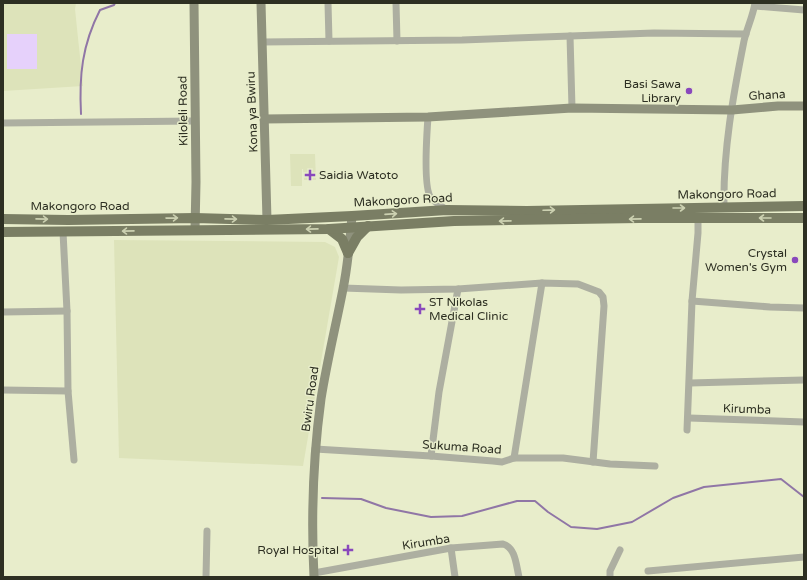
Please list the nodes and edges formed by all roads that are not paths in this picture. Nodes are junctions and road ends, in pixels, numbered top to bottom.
1 (194, 3) edge
2 (261, 3) edge
3 (328, 3) edge
4 (396, 3) edge
5 (755, 4) edge
6 (804, 10) edge
7 (746, 34) junction
8 (570, 36) junction
9 (329, 41) junction
10 (397, 41) junction
11 (262, 42) junction
12 (804, 106) edge
13 (572, 108) junction
14 (732, 110) junction
15 (428, 117) junction
16 (264, 119) junction
17 (195, 121) junction
18 (3, 123) edge
19 (804, 206) edge
20 (724, 207) junction
21 (446, 210) junction
22 (352, 216) junction
23 (195, 218) junction
24 (804, 218) edge
25 (3, 219) edge
26 (698, 219) junction
27 (267, 220) junction
28 (368, 226) junction
29 (351, 227) junction
30 (328, 229) junction
31 (195, 230) junction
32 (3, 232) edge
33 (63, 232) junction
34 (348, 253) junction
35 (542, 283) junction
36 (343, 288) junction
37 (458, 289) junction
38 (692, 301) junction
39 (804, 308) edge
40 (67, 311) junction
41 (3, 312) edge
42 (804, 380) edge
43 (690, 383) junction
44 (3, 390) edge
45 (68, 391) junction
46 (689, 418) junction
47 (804, 422) edge
48 (687, 430) dead end
49 (316, 449) junction
50 (431, 456) junction
51 (514, 458) junction
52 (74, 460) dead end
53 (593, 462) junction
54 (655, 466) dead end
55 (207, 531) dead end
56 (451, 548) junction
57 (620, 550) dead end
58 (804, 557) edge
59 (690, 568) junction
60 (648, 571) dead end
61 (314, 575) edge
62 (206, 577) edge
63 (455, 577) edge
64 (519, 577) edge
65 (610, 577) edge
66 (690, 577) edge

1 - 17 street, Kiloleli Road
2 - 11 street, Kona ya Bwiru
3 - 9 street
4 - 10 street
5 - 6 street
5 - 7 street
7 - 8 street
7 - 14 street
8 - 10 street
8 - 13 street
9 - 10 street
9 - 11 street
11 - 16 street, Kona ya Bwiru
12 - 14 street, Ghana
13 - 14 street, Ghana
13 - 15 street, Ghana
14 - 20 street
15 - 16 street, Ghana
15 - 21 street
16 - 27 street, Kona ya Bwiru
17 - 18 street
17 - 23 street, Kiloleli Road
19 - 20 main road, Makongoro Road
21 -> 20 main road, Makongoro Road
22 -> 21 main road, Makongoro Road
22 - 27 main road, Makongoro Road
22 - 29 street, Bwiru Road
25 -> 23 main road, Makongoro Road
23 -> 27 main road, Makongoro Road
23 - 31 street, Kiloleli Road
24 -> 26 main road, Makongoro Road
26 -> 28 main road, Makongoro Road
26 - 38 street
28 - 29 main road, Makongoro Road
28 - 34 main road
29 - 30 main road, Makongoro Road
29 - 34 street, Bwiru Road
30 -> 31 main road, Makongoro Road
30 - 34 main road
31 -> 33 main road, Makongoro Road
32 - 33 main road, Makongoro Road
33 - 40 street
34 - 36 street, Bwiru Road
35 - 37 street
35 - 51 street
35 - 53 street
36 - 37 street
36 - 49 street, Bwiru Road
37 - 50 street
38 - 39 street
38 - 43 street
40 - 41 street
40 - 45 street
42 - 43 street
43 - 46 street
44 - 45 street
45 - 52 street
46 - 47 street, Kirumba
46 - 48 street
49 - 50 street, Sukuma Road
49 - 61 street, Bwiru Road
50 - 51 street, Sukuma Road
51 - 53 street, Sukuma Road
53 - 54 street, Sukuma Road
55 - 62 street
56 - 61 street, Kirumba
56 - 63 street
56 - 64 street, Kirumba
57 - 65 street
58 - 59 street
59 - 60 street
59 - 66 street

